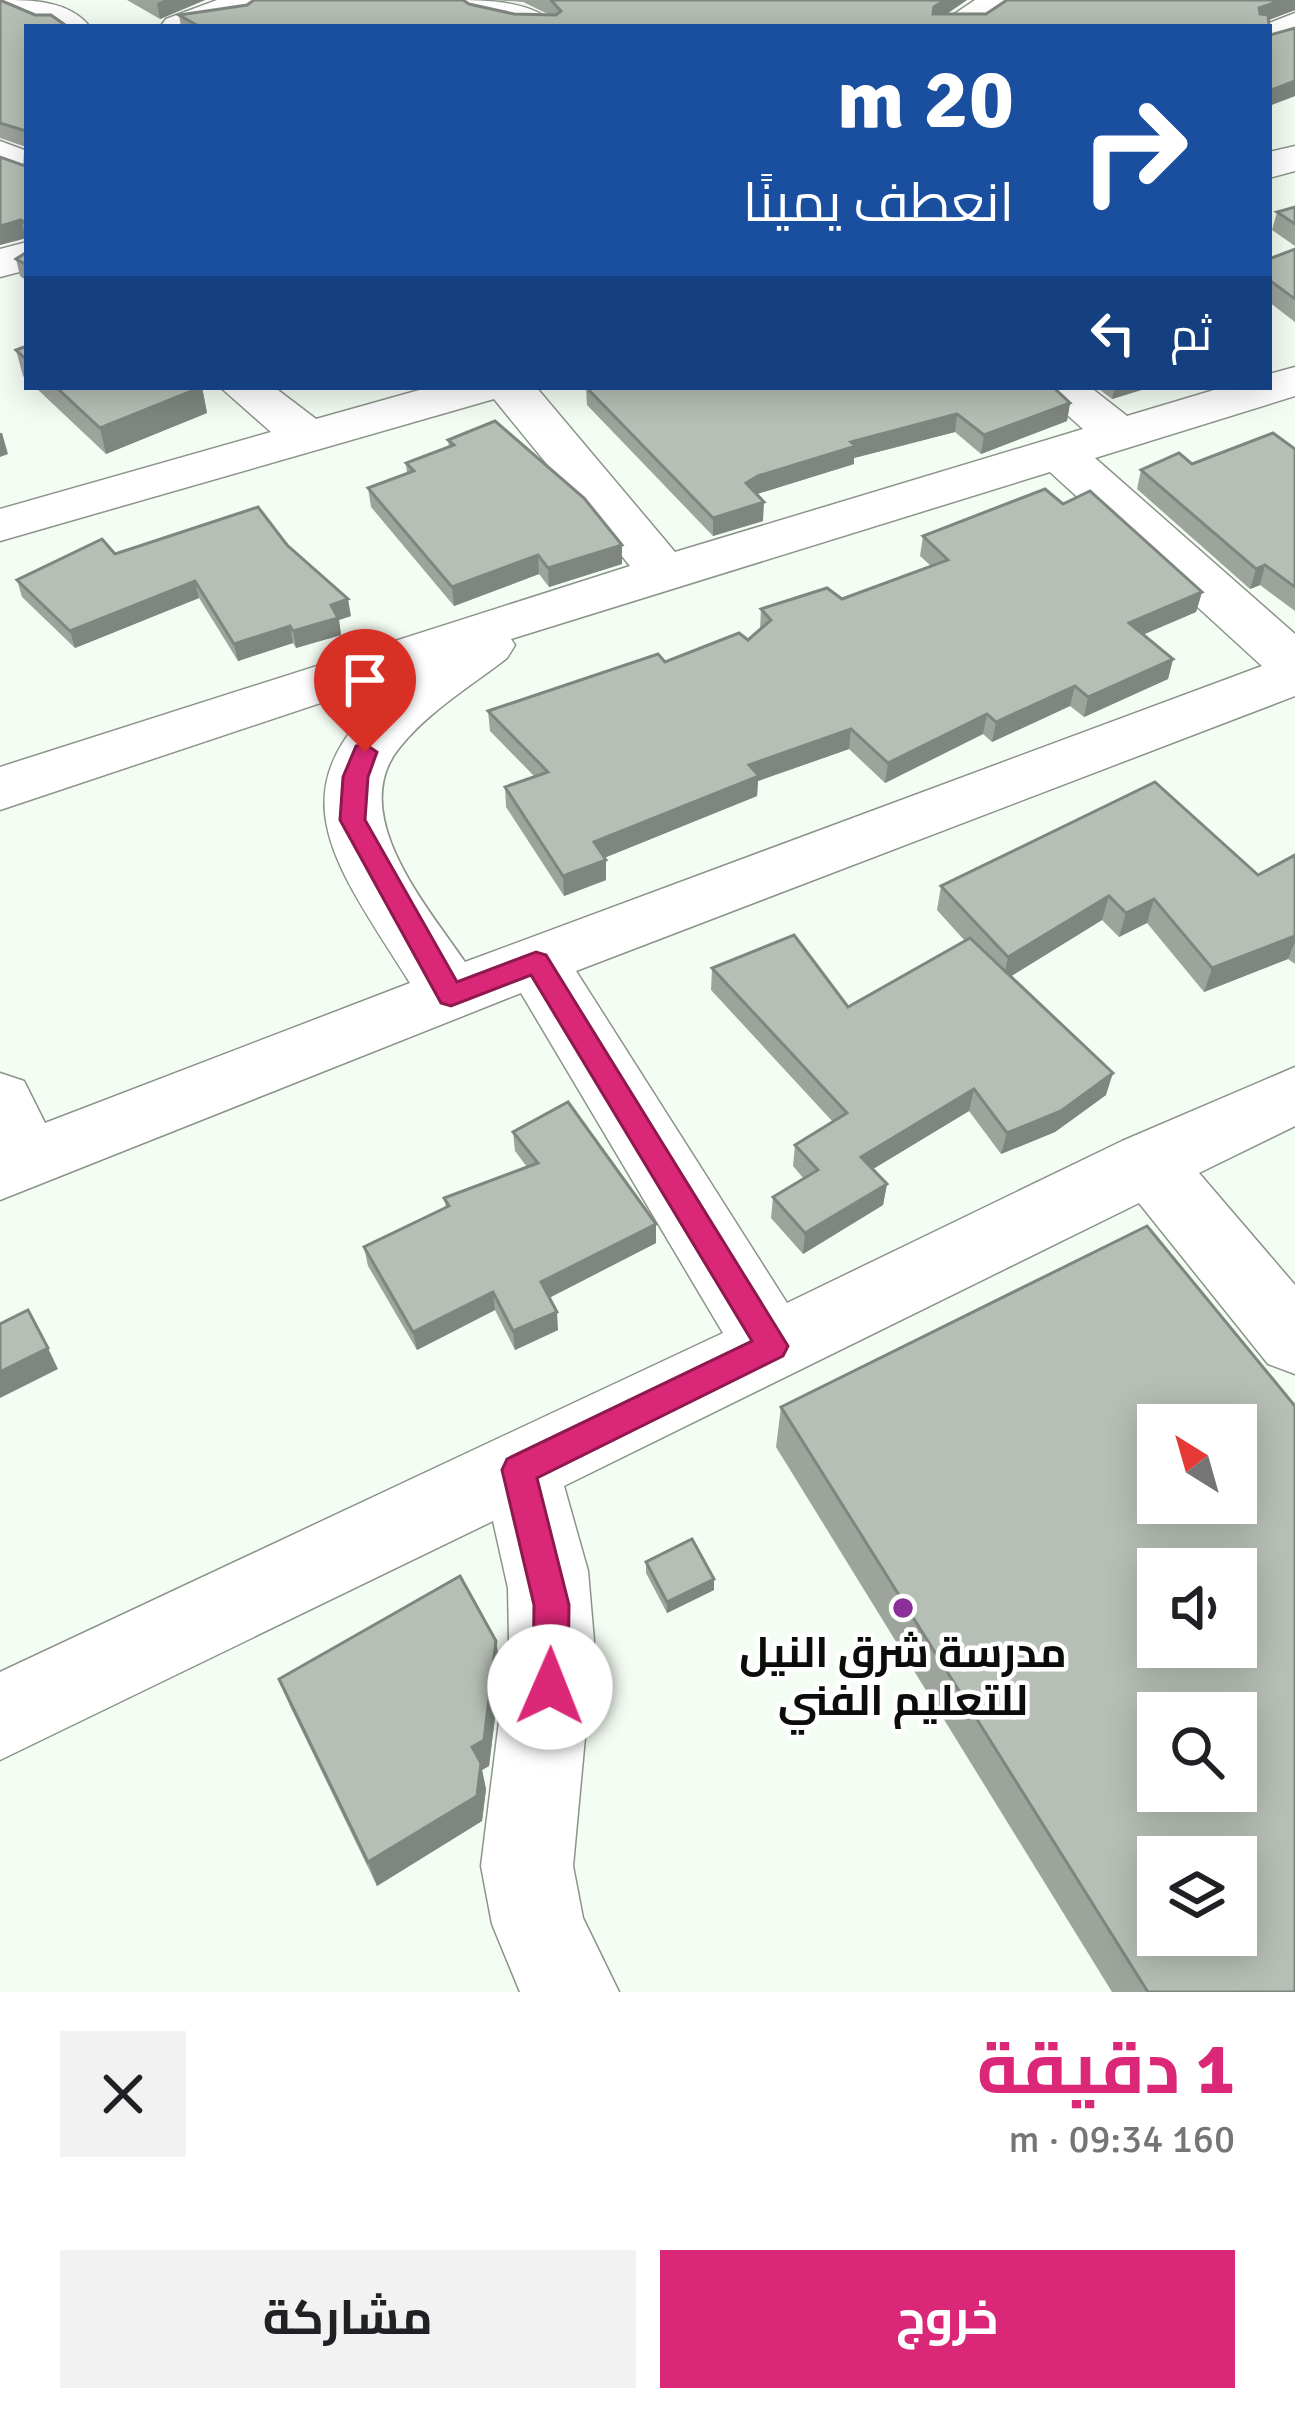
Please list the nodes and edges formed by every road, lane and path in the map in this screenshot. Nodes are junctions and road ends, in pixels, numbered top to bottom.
1 (14, 0) edge
2 (251, 0) edge
3 (470, 0) edge
4 (1002, 0) edge
5 (65, 24) edge
6 (187, 24) edge
7 (530, 24) edge
8 (959, 24) edge
9 (248, 390) edge
10 (473, 390) edge
11 (512, 390) edge
12 (1064, 390) edge
13 (1265, 390) edge
14 (1119, 434) junction
15 (309, 438) junction
16 (1059, 453) junction
17 (0, 525) edge
18 (664, 573) junction
19 (523, 616) junction
20 (1295, 665) edge
21 (1295, 675) edge
22 (0, 789) edge
23 (536, 962) junction
24 (451, 995) junction
25 (1295, 1095) edge
26 (9, 1144) edge
27 (1147, 1162) junction
28 (1295, 1340) edge
29 (772, 1346) junction
30 (519, 1470) junction
31 (0, 1718) edge
32 (572, 1992) edge

1 - 5 street
2 - 6 street
3 - 7 street
4 - 8 street
9 - 15 street
10 - 15 street
11 - 18 street
12 - 14 street
13 - 14 street
14 - 16 street
15 - 17 street
16 - 18 street
16 - 20 street
18 - 19 street
19 - 22 street
19 - 24 street
21 - 23 street
23 - 24 street
23 - 29 street
24 - 26 street
25 - 27 street
27 - 28 street
27 - 29 street
29 - 30 street
30 - 31 street
30 - 32 street

